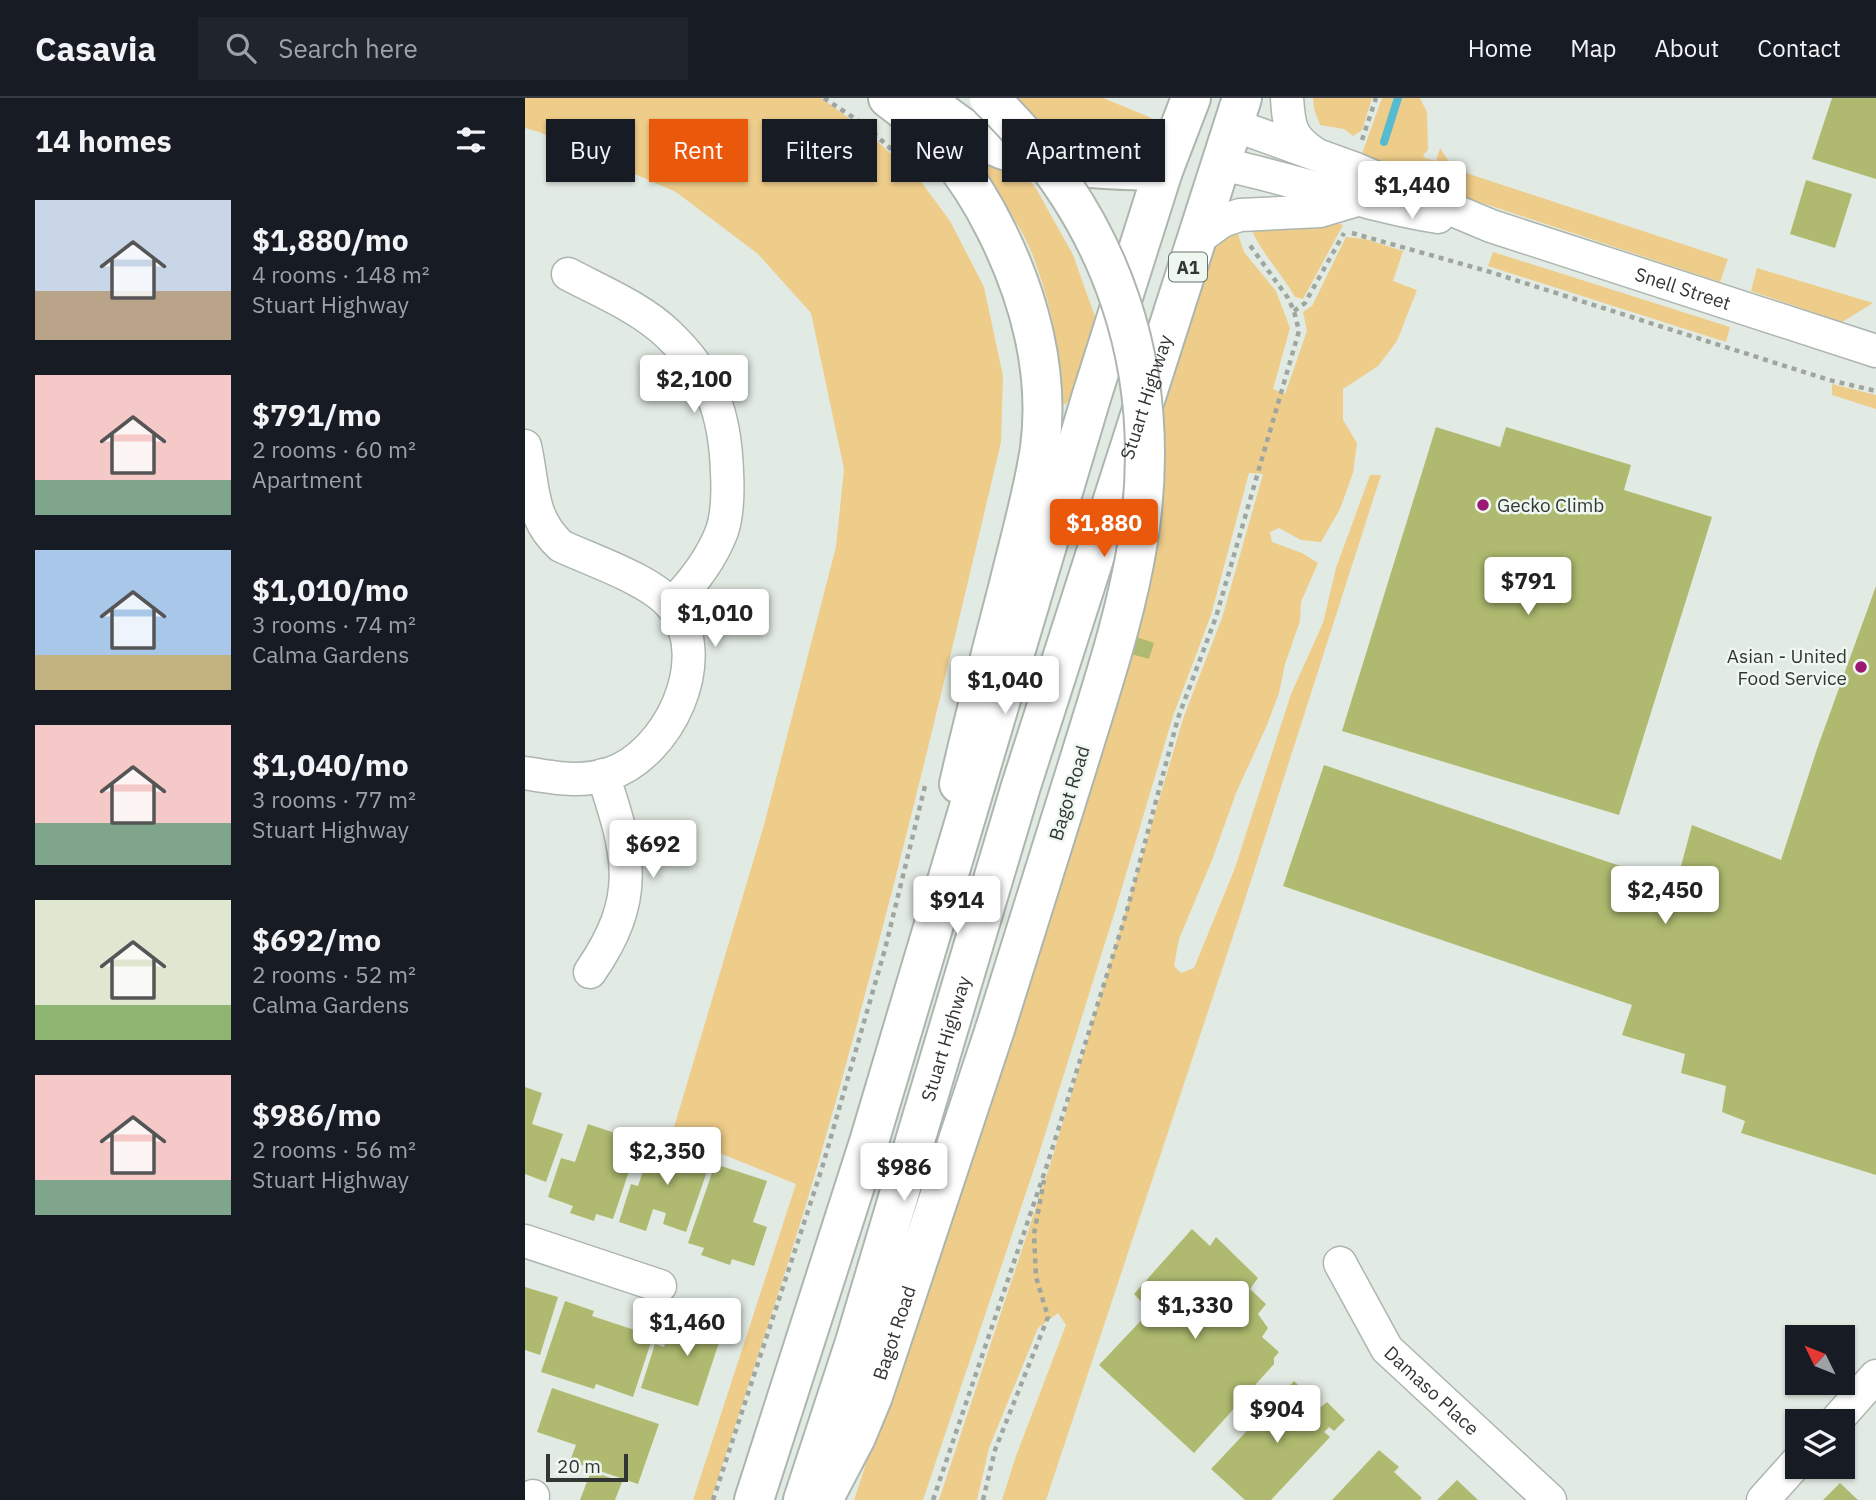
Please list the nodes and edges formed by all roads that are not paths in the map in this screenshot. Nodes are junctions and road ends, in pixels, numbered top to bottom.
1 (888, 98) edge
2 (922, 98) edge
3 (989, 98) edge
4 (1287, 98) edge
5 (1180, 102) edge
6 (1238, 111) edge
7 (1002, 148) edge
8 (1314, 153) junction
9 (1165, 163) edge
10 (1221, 164) junction
11 (1165, 171) edge
12 (1160, 182) edge
13 (1359, 200) junction
14 (1491, 226) junction
15 (1196, 240) junction
16 (568, 274) dead end
17 (1876, 351) edge
18 (525, 446) edge
19 (533, 532) edge
20 (671, 605) junction
21 (525, 773) edge
22 (604, 775) junction
23 (923, 963) junction
24 (590, 972) dead end
25 (525, 1241) edge
26 (1340, 1262) dead end
27 (660, 1286) dead end
28 (1876, 1376) edge
29 (1847, 1409) edge
30 (1785, 1475) edge
31 (754, 1500) edge
32 (803, 1500) edge
33 (823, 1500) edge
34 (1550, 1500) edge
35 (1763, 1500) edge

1 - 23 main road
2 - 7 main road
3 - 33 main road, Bagot Road, bridge
4 - 8 street
5 - 6 main road
5 - 9 main road
6 - 8 street, Snell Street
6 - 10 main road, Stuart Highway / A1
8 - 14 street, Snell Street
10 - 11 main road
10 - 13 street, Snell Street
10 - 15 main road, Stuart Highway / A1
12 - 23 main road
13 - 14 street, Snell Street
13 - 15 street
14 - 17 street, Snell Street
15 - 32 main road, Stuart Highway / A1
16 - 20 street
18 - 19 street
19 - 20 street
20 - 22 street
21 - 22 street
22 - 24 street
23 - 31 main road
25 - 27 street
26 - 34 street, Damaso Place
28 - 29 street
30 - 35 street

